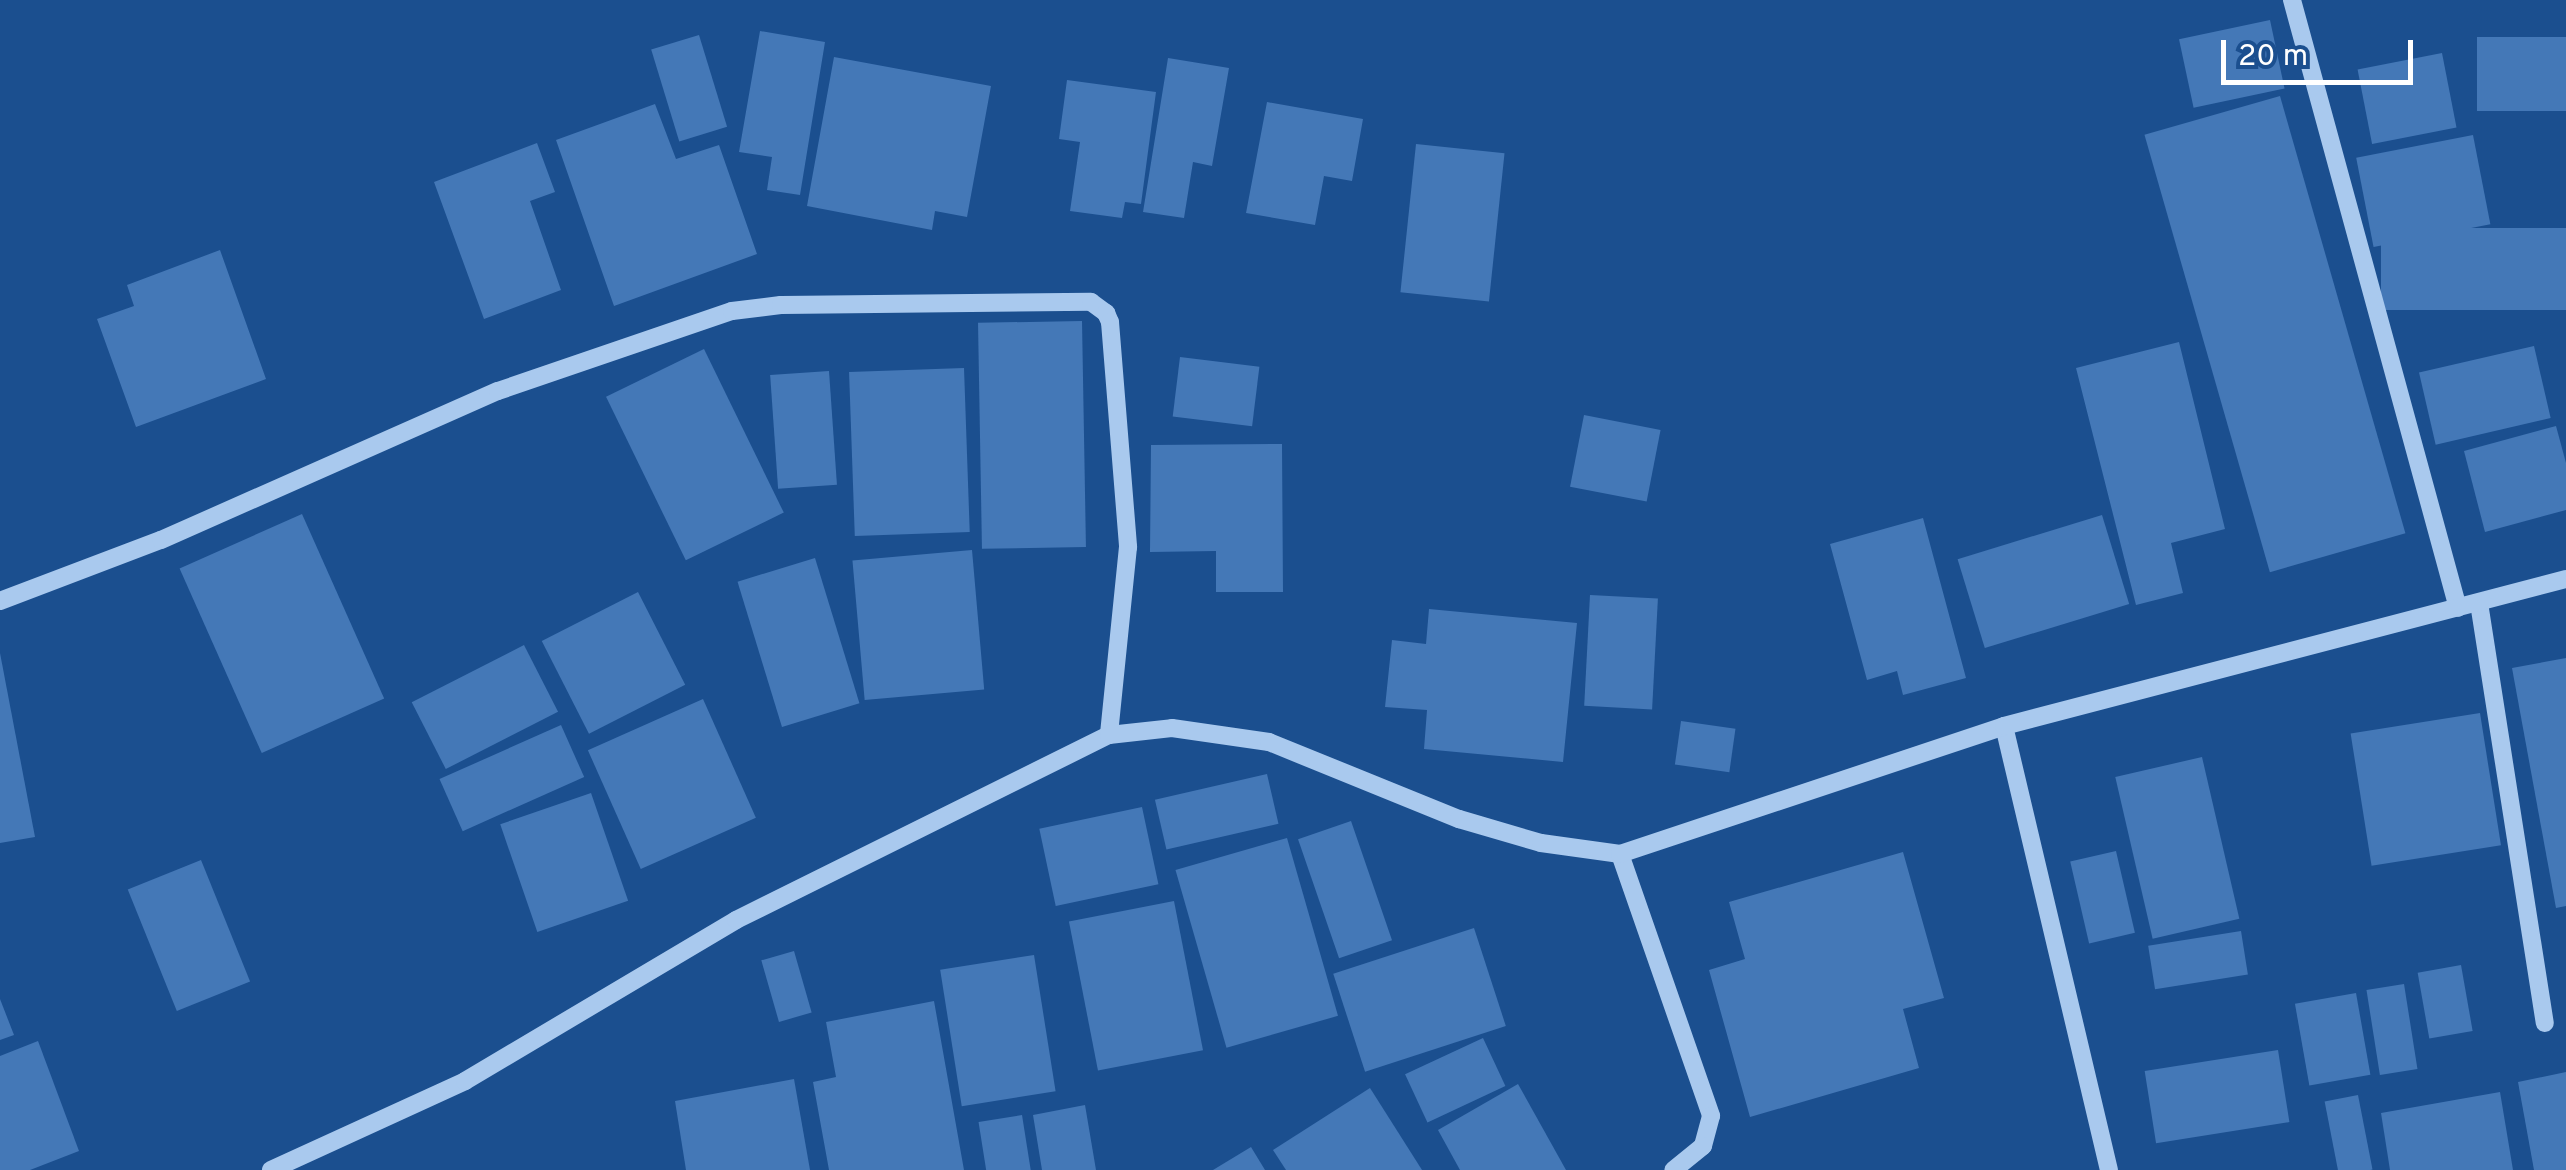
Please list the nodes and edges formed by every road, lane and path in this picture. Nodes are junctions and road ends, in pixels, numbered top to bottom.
1 (2292, 0) edge
2 (2566, 579) edge
3 (0, 600) edge
4 (2479, 603) junction
5 (2458, 608) junction
6 (2004, 726) junction
7 (1108, 734) junction
8 (1620, 854) junction
9 (2544, 1023) dead end
10 (271, 1170) edge
11 (1673, 1170) edge
12 (2110, 1170) edge

1 - 5 street
2 - 4 street
3 - 7 street
4 - 5 street
4 - 9 street
5 - 6 street
6 - 8 street
6 - 12 street
7 - 8 street
7 - 10 street
8 - 11 street

